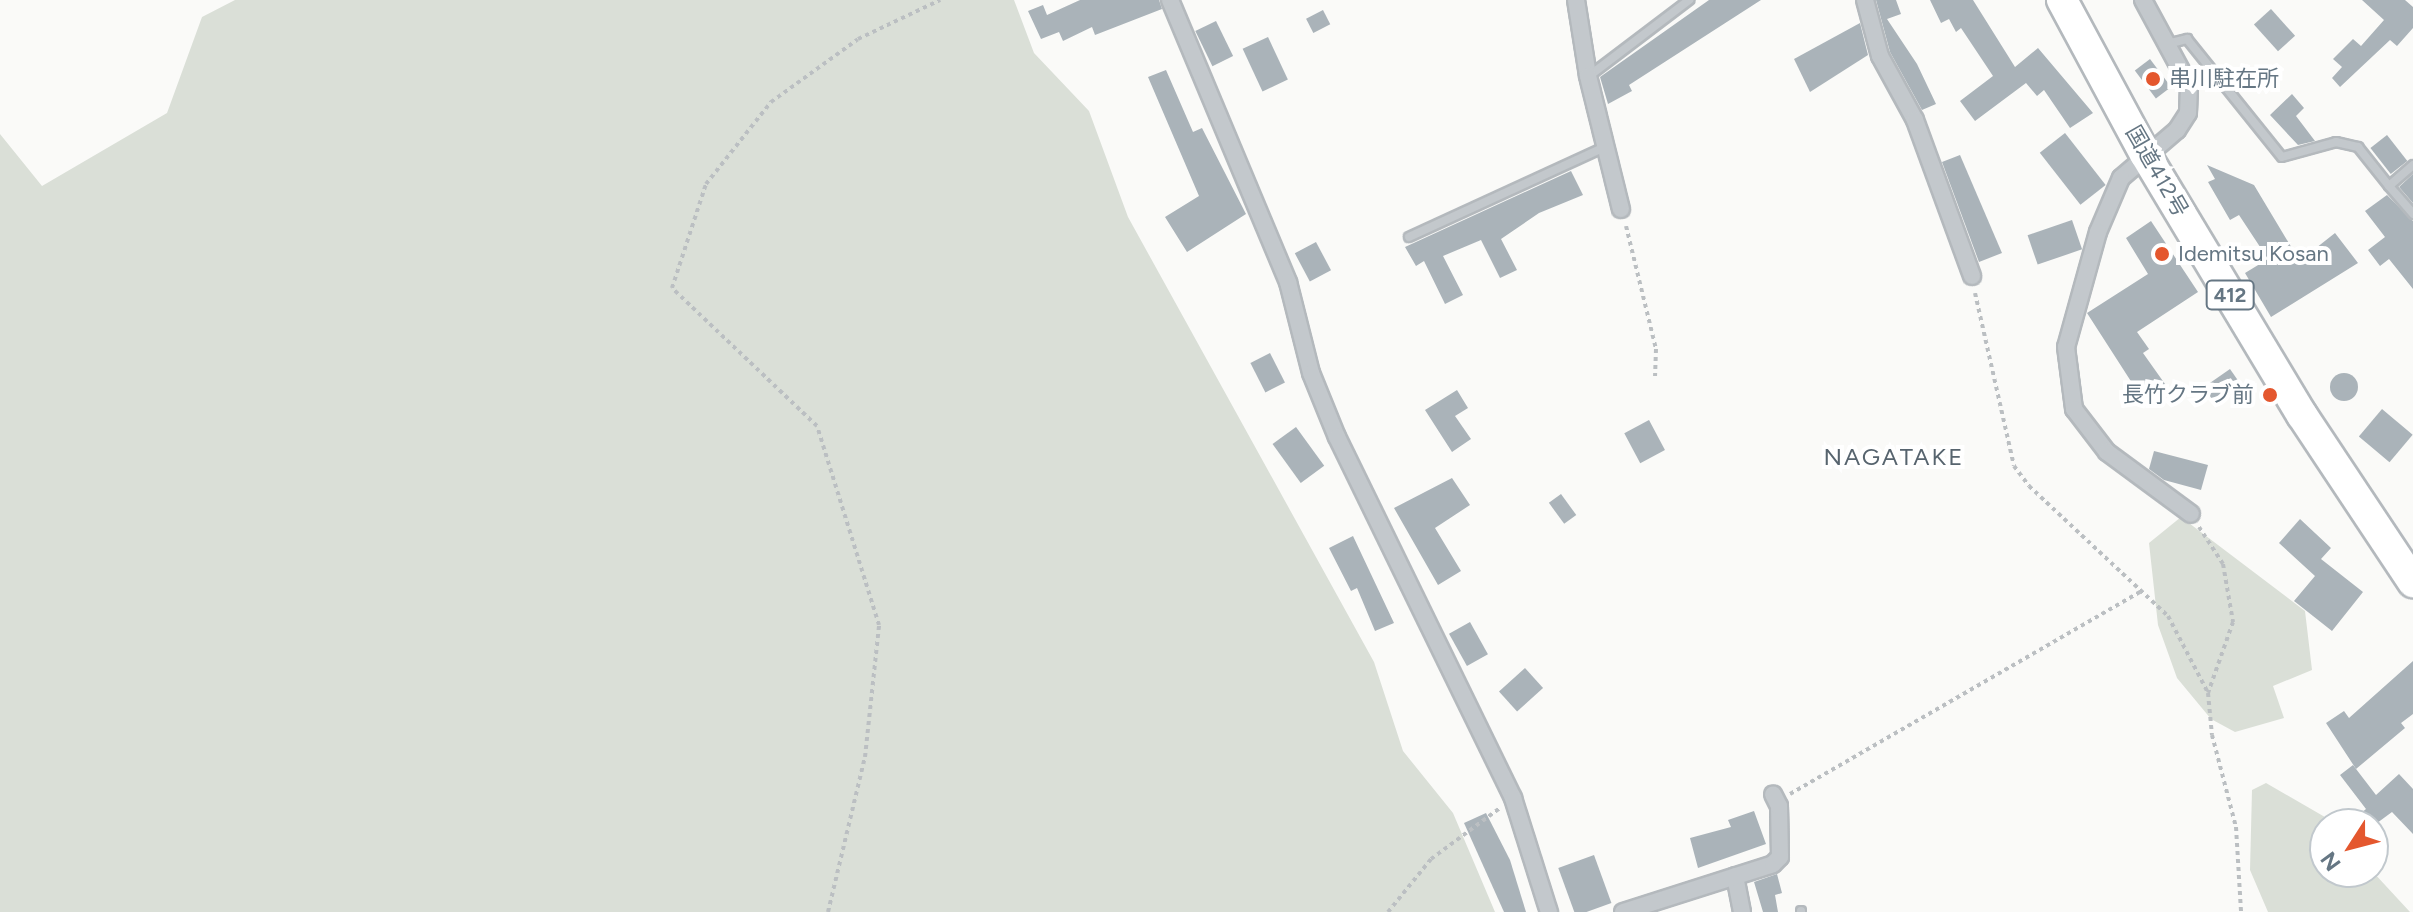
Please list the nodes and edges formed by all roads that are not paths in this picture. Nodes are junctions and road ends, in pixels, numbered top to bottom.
1 (1170, 0) edge
2 (1576, 0) edge
3 (1689, 0) edge
4 (1865, 0) edge
5 (2062, 0) edge
6 (2143, 0) edge
7 (2167, 44) junction
8 (1588, 76) junction
9 (1605, 147) junction
10 (2145, 154) junction
11 (2413, 165) edge
12 (2389, 186) junction
13 (1621, 209) road end
14 (2413, 214) edge
15 (1409, 237) dead end
16 (1972, 276) road end
17 (2191, 514) road end
18 (2413, 582) edge
19 (1775, 796) road end
20 (1735, 876) junction
21 (1549, 912) edge
22 (1623, 912) edge
23 (1742, 912) edge

1 - 21 street
2 - 8 street
3 - 8 lane
4 - 16 street
5 - 10 highway, 国道412号 / 412
6 - 7 street
7 - 10 street
7 - 12 lane
8 - 9 street
9 - 13 street
9 - 15 lane
10 - 17 street
10 - 18 highway, 国道412号 / 412
11 - 12 lane
12 - 14 lane
19 - 20 street
20 - 22 street
20 - 23 street

